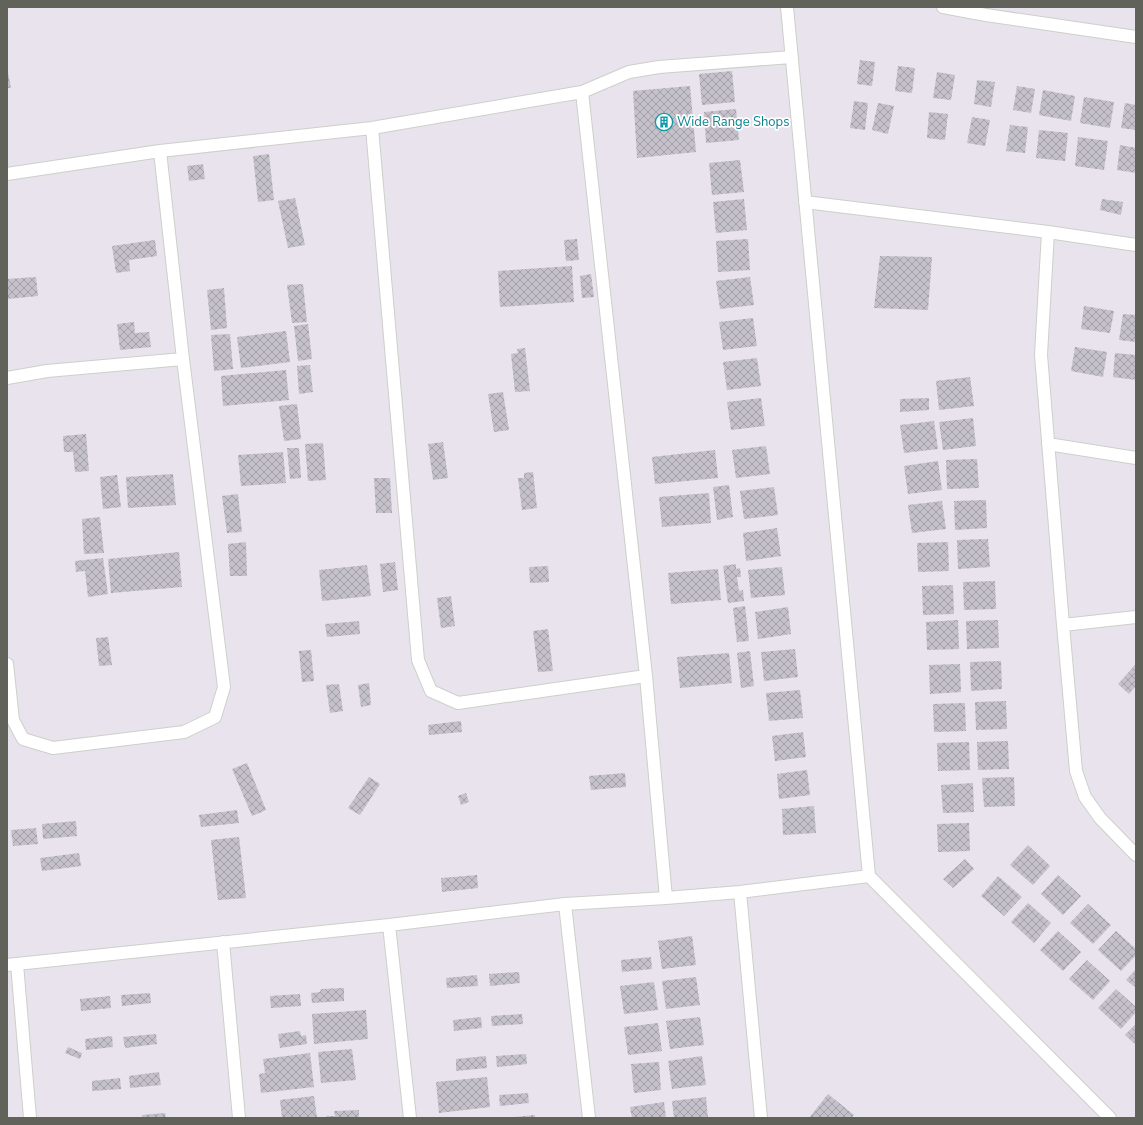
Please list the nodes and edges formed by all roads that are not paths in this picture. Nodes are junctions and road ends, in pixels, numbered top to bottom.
1 (787, 7) edge
2 (942, 7) edge
3 (986, 11) edge
4 (1136, 37) edge
5 (792, 57) junction
6 (582, 92) junction
7 (372, 128) junction
8 (160, 151) junction
9 (7, 174) edge
10 (805, 202) junction
11 (1048, 232) junction
12 (1136, 245) edge
13 (183, 359) junction
14 (7, 378) edge
15 (1048, 444) junction
16 (1136, 458) edge
17 (1136, 617) edge
18 (1062, 625) junction
19 (7, 664) edge
20 (646, 676) junction
21 (1136, 855) edge
22 (869, 876) junction
23 (740, 892) junction
24 (666, 898) junction
25 (565, 904) junction
26 (389, 925) junction
27 (223, 942) junction
28 (12, 964) edge
29 (30, 1118) edge
30 (239, 1118) edge
31 (410, 1118) edge
32 (589, 1118) edge
33 (761, 1118) edge
34 (1110, 1118) edge

1 - 5 street
2 - 3 street
3 - 4 street
5 - 6 street
5 - 10 street
6 - 7 street
6 - 20 street
7 - 8 street
7 - 20 street
8 - 9 street
8 - 13 street
10 - 11 street
10 - 22 street
11 - 12 street
11 - 15 street
13 - 14 street
13 - 19 street
15 - 16 street
15 - 18 street
17 - 18 street
18 - 21 street
20 - 24 street
22 - 23 street
22 - 34 street
23 - 24 street
23 - 33 street
24 - 25 street
25 - 26 street
25 - 32 street
26 - 27 street
26 - 31 street
27 - 28 street
27 - 30 street
28 - 29 street

